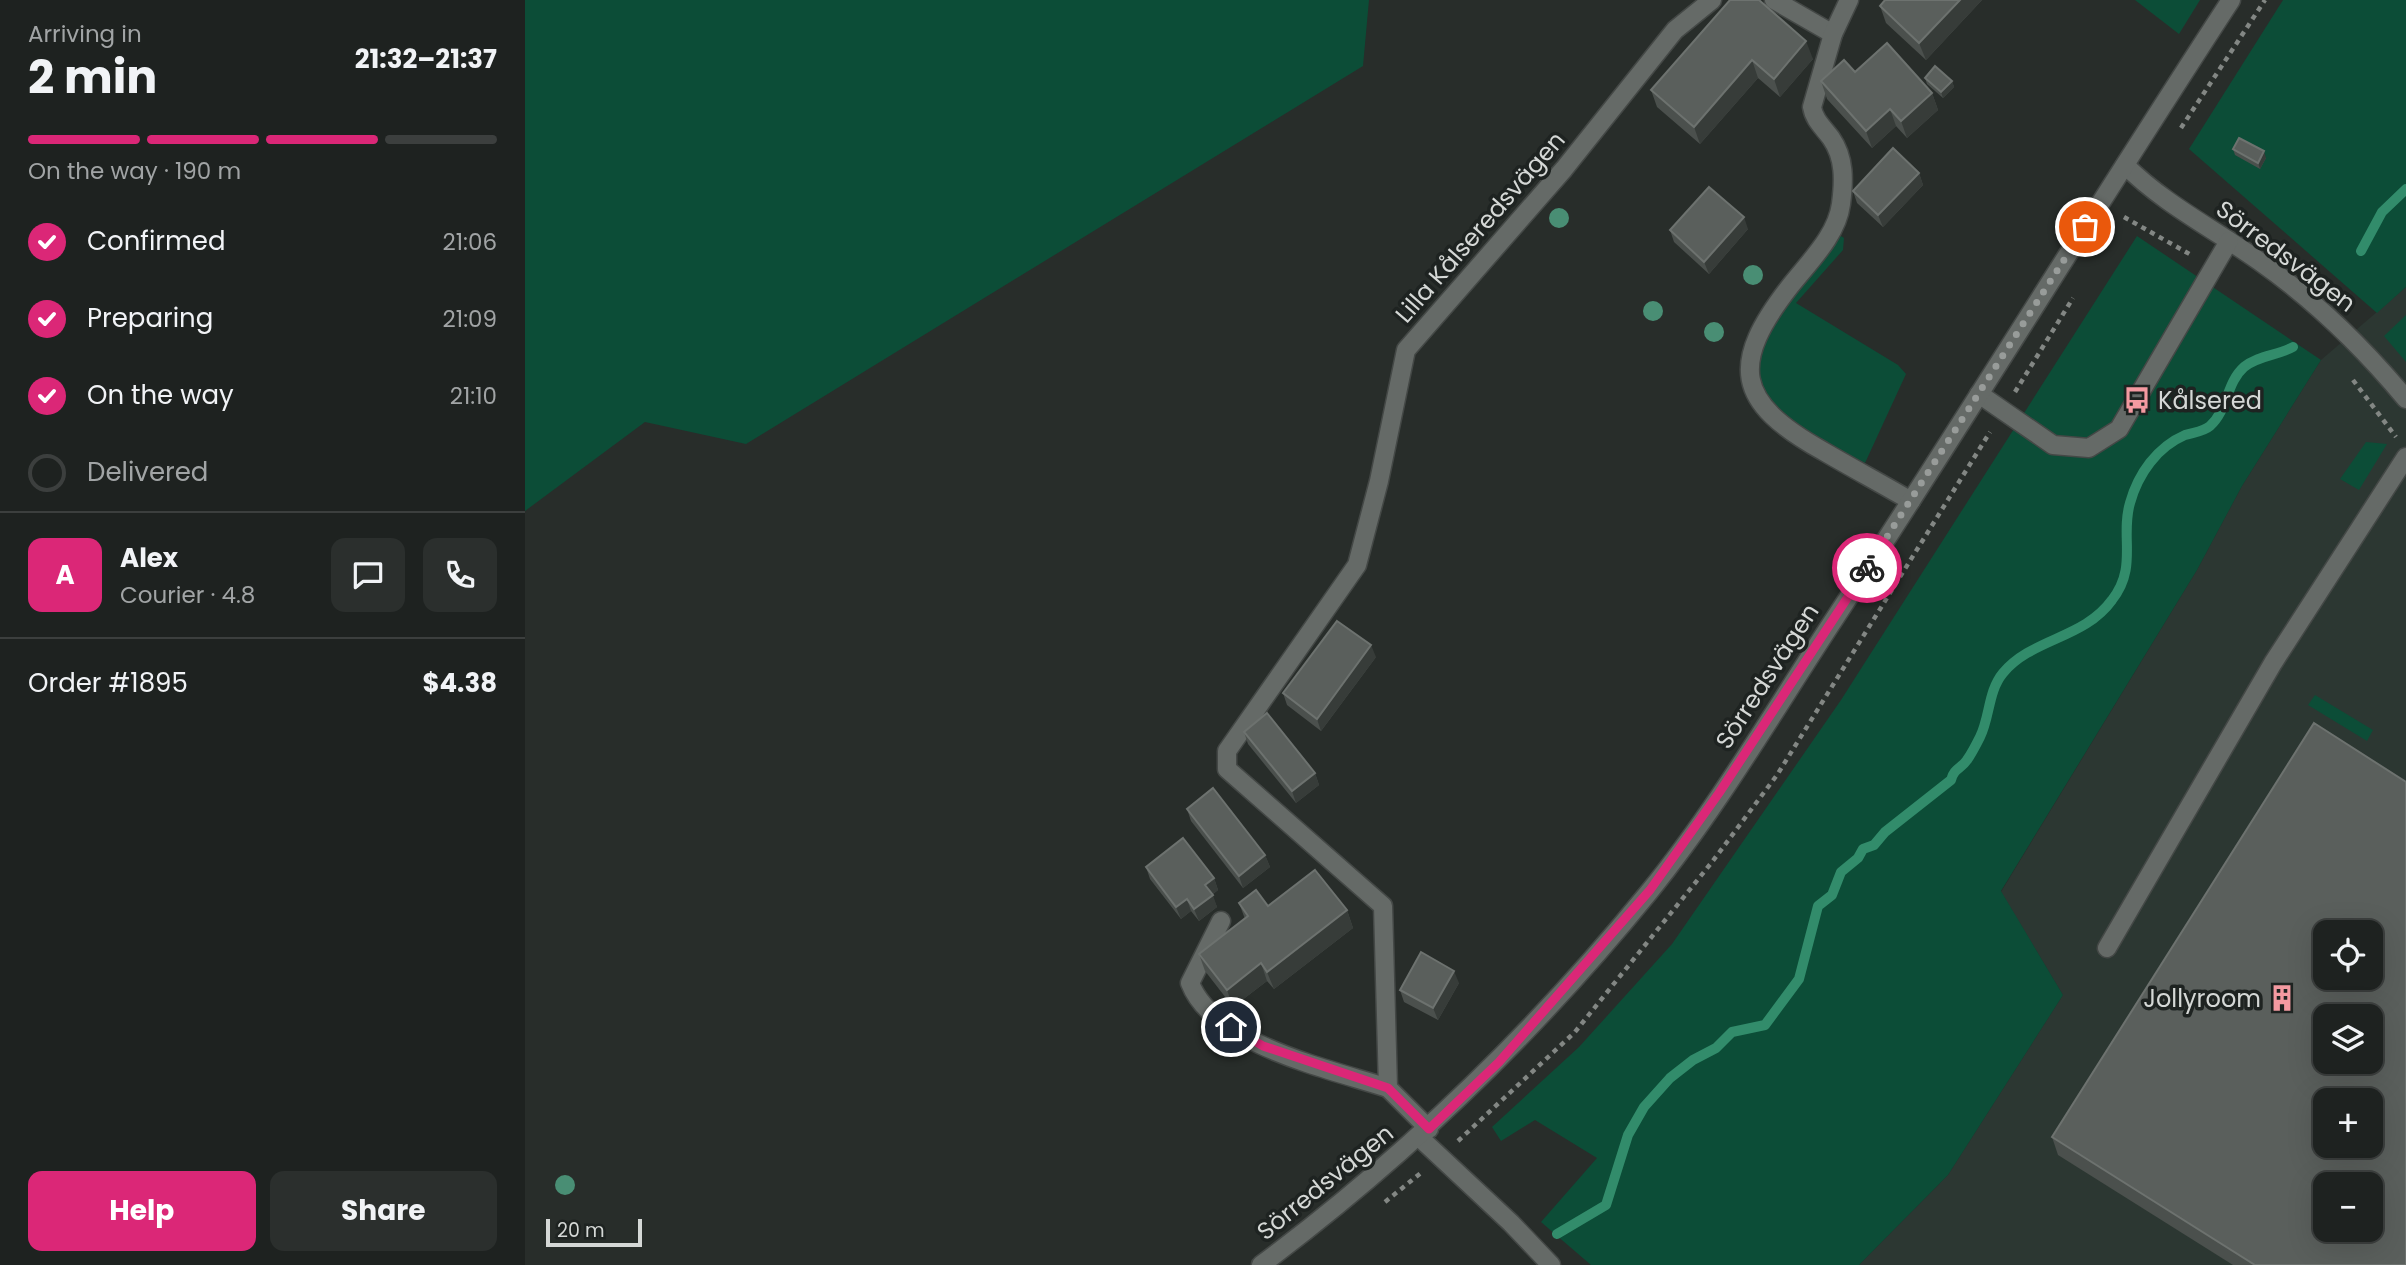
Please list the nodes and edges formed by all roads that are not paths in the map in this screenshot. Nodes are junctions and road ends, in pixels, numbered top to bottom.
1 (1711, 0) edge
2 (1774, 0) edge
3 (1849, 0) edge
4 (2231, 0) edge
5 (1833, 34) junction
6 (2125, 165) junction
7 (2229, 241) junction
8 (1979, 394) junction
9 (2406, 399) edge
10 (2403, 449) edge
11 (1911, 501) junction
12 (1221, 921) dead end
13 (2107, 948) dead end
14 (1388, 1088) junction
15 (1424, 1133) junction
16 (1261, 1265) edge
17 (1551, 1265) edge

1 - 14 street, Lilla Kålseredsvägen
2 - 5 street
3 - 5 street
4 - 6 street, Sörredsvägen
5 - 11 street
6 - 7 street, Sörredsvägen
6 - 8 street, Sörredsvägen
7 - 8 street
7 - 9 street, Sörredsvägen
8 - 11 street, Sörredsvägen
10 - 13 street
11 - 15 street, Sörredsvägen
12 - 14 street
14 - 15 street
15 - 16 street, Sörredsvägen
15 - 17 street, Sörredsvägen

